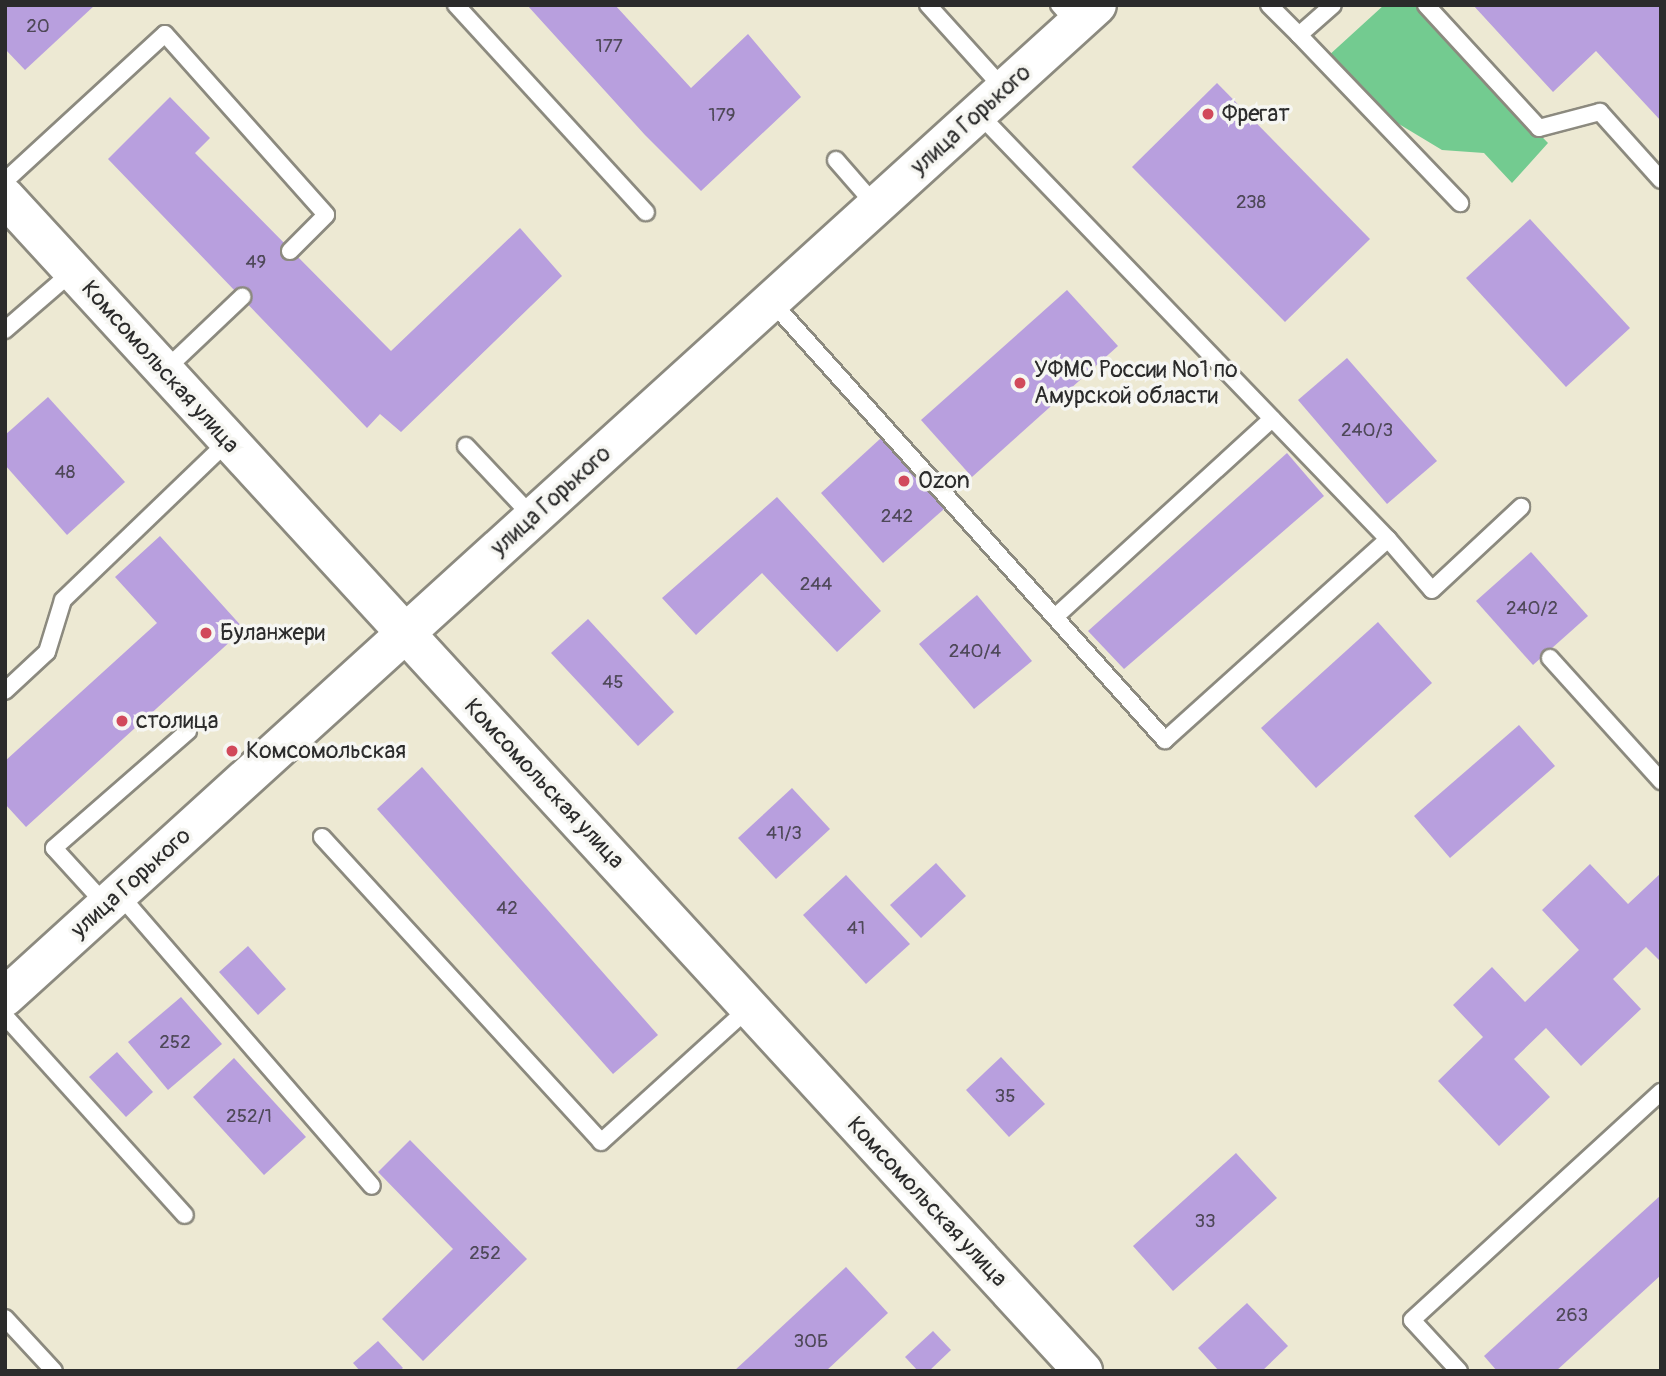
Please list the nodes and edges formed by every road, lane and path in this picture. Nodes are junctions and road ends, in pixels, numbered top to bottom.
1 (456, 5) edge
2 (928, 5) edge
3 (1269, 5) edge
4 (1333, 5) edge
5 (1426, 5) edge
6 (1077, 11) edge
7 (1299, 35) junction
8 (991, 102) junction
9 (836, 160) dead end
10 (1661, 180) edge
11 (5, 181) edge
12 (5, 197) edge
13 (1460, 203) dead end
14 (876, 206) junction
15 (646, 212) dead end
16 (290, 251) dead end
17 (73, 271) junction
18 (242, 297) dead end
19 (771, 301) junction
20 (5, 330) edge
21 (164, 371) junction
22 (1272, 419) junction
23 (228, 441) junction
24 (466, 446) dead end
25 (1521, 507) dead end
26 (533, 517) junction
27 (1388, 539) junction
28 (1055, 617) junction
29 (405, 634) junction
30 (1550, 658) dead end
31 (5, 691) edge
32 (188, 731) dead end
33 (1661, 781) edge
34 (322, 837) dead end
35 (113, 900) junction
36 (5, 998) edge
37 (749, 1008) junction
38 (5, 1016) edge
39 (1661, 1092) edge
40 (372, 1186) dead end
41 (185, 1215) dead end
42 (5, 1318) edge
43 (54, 1371) edge
44 (1083, 1371) edge
45 (1459, 1371) edge

1 - 15 lane
2 - 8 lane
3 - 7 lane
4 - 7 lane
5 - 10 lane
6 - 8 street, улица Горького
7 - 13 lane
8 - 14 street, улица Горького
8 - 22 lane
9 - 14 lane
11 - 16 lane
12 - 17 street, Комсомольская улица
14 - 19 street, улица Горького
17 - 20 lane
17 - 21 street, Комсомольская улица
18 - 21 lane
19 - 26 street, улица Горького
19 - 28 lane
21 - 23 street, Комсомольская улица
22 - 27 lane
22 - 28 lane
23 - 29 street, Комсомольская улица
23 - 31 lane
24 - 26 lane
25 - 27 lane
26 - 29 street, улица Горького
27 - 28 lane
29 - 35 street, улица Горького
29 - 37 street, Комсомольская улица
30 - 33 lane
32 - 35 lane
34 - 37 lane
35 - 36 street, улица Горького
35 - 40 lane
37 - 44 street, Комсомольская улица
38 - 41 lane
39 - 45 lane
42 - 43 lane

